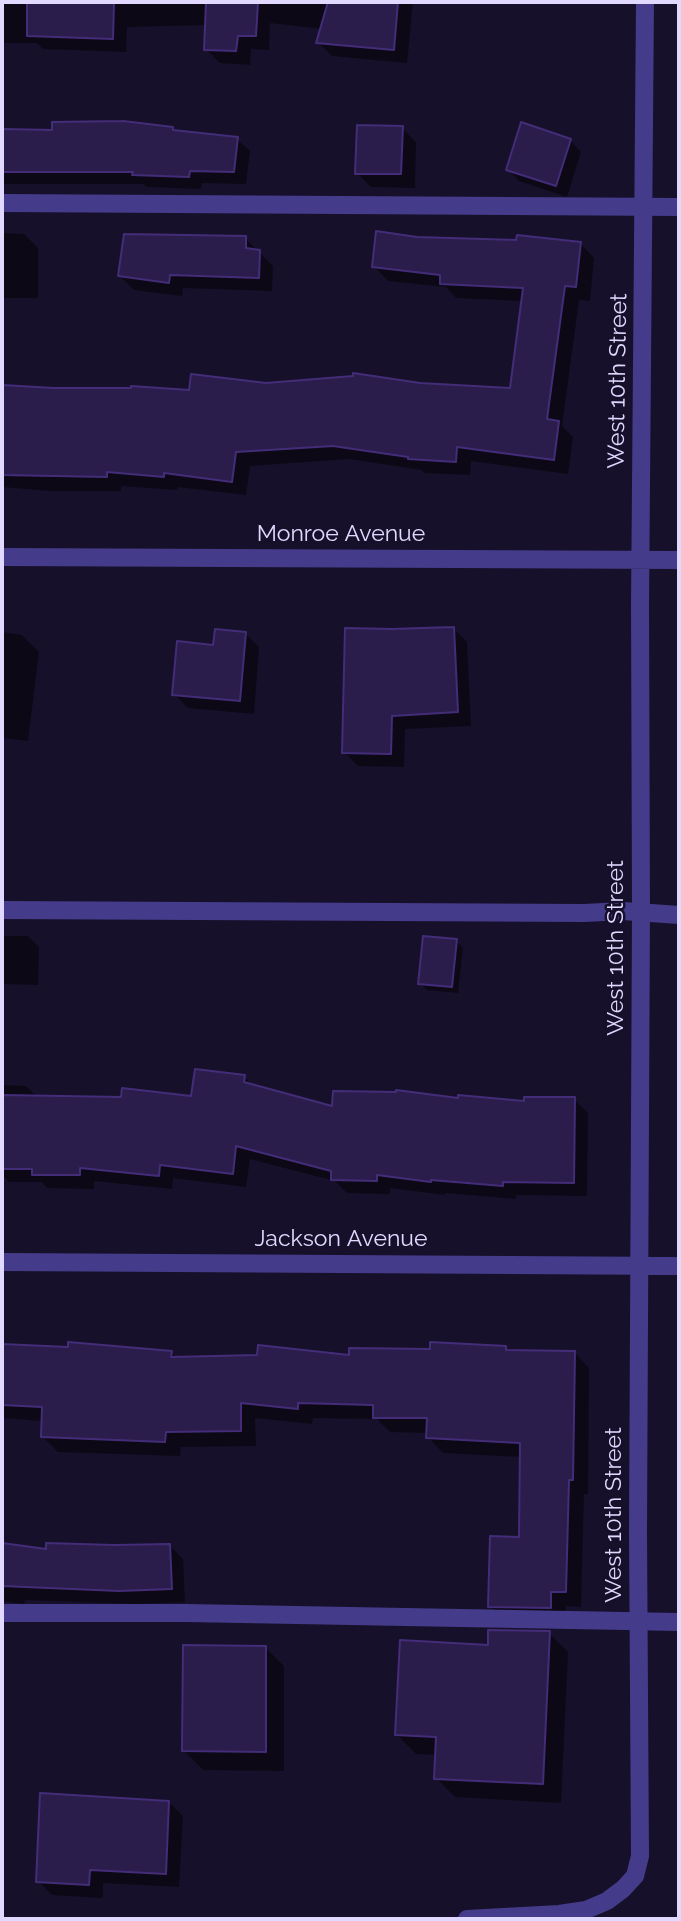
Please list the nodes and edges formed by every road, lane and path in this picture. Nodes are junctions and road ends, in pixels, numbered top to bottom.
1 (645, 2) edge
2 (2, 203) edge
3 (645, 207) junction
4 (679, 207) edge
5 (2, 557) edge
6 (640, 560) junction
7 (679, 560) edge
8 (2, 910) edge
9 (641, 911) junction
10 (679, 915) edge
11 (2, 1262) edge
12 (639, 1266) junction
13 (679, 1266) edge
14 (2, 1613) edge
15 (679, 1622) edge
16 (638, 1623) junction
17 (467, 1919) edge

1 - 3 street, West 10th Street
2 - 3 street
3 - 4 street
3 - 6 street, West 10th Street
5 - 6 street, Monroe Avenue
6 - 7 street, Monroe Avenue
6 - 9 street, West 10th Street
8 - 9 street
9 - 10 street
9 - 12 street, West 10th Street
11 - 12 street, Jackson Avenue
12 - 13 street, Jackson Avenue
12 - 16 street, West 10th Street
14 - 16 street
15 - 16 street
16 - 17 street, West 10th Street

